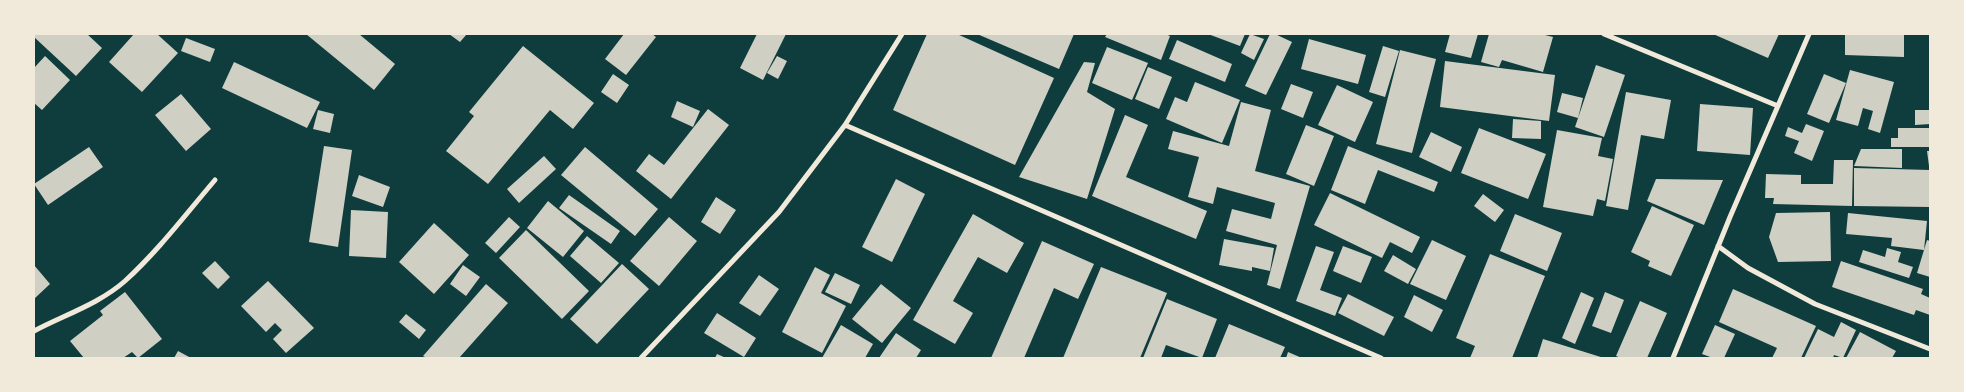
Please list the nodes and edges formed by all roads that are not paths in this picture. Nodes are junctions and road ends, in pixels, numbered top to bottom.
1 (902, 34) edge
2 (1604, 34) edge
3 (1809, 34) edge
4 (1778, 106) junction
5 (845, 125) junction
6 (214, 180) dead end
7 (1718, 246) junction
8 (34, 331) edge
9 (1930, 349) edge
10 (641, 358) edge
11 (1381, 358) edge
12 (1673, 358) edge

1 - 5 street
2 - 4 street
3 - 4 street
4 - 7 street
5 - 10 street
5 - 11 street
6 - 8 street
7 - 9 street
7 - 12 street

